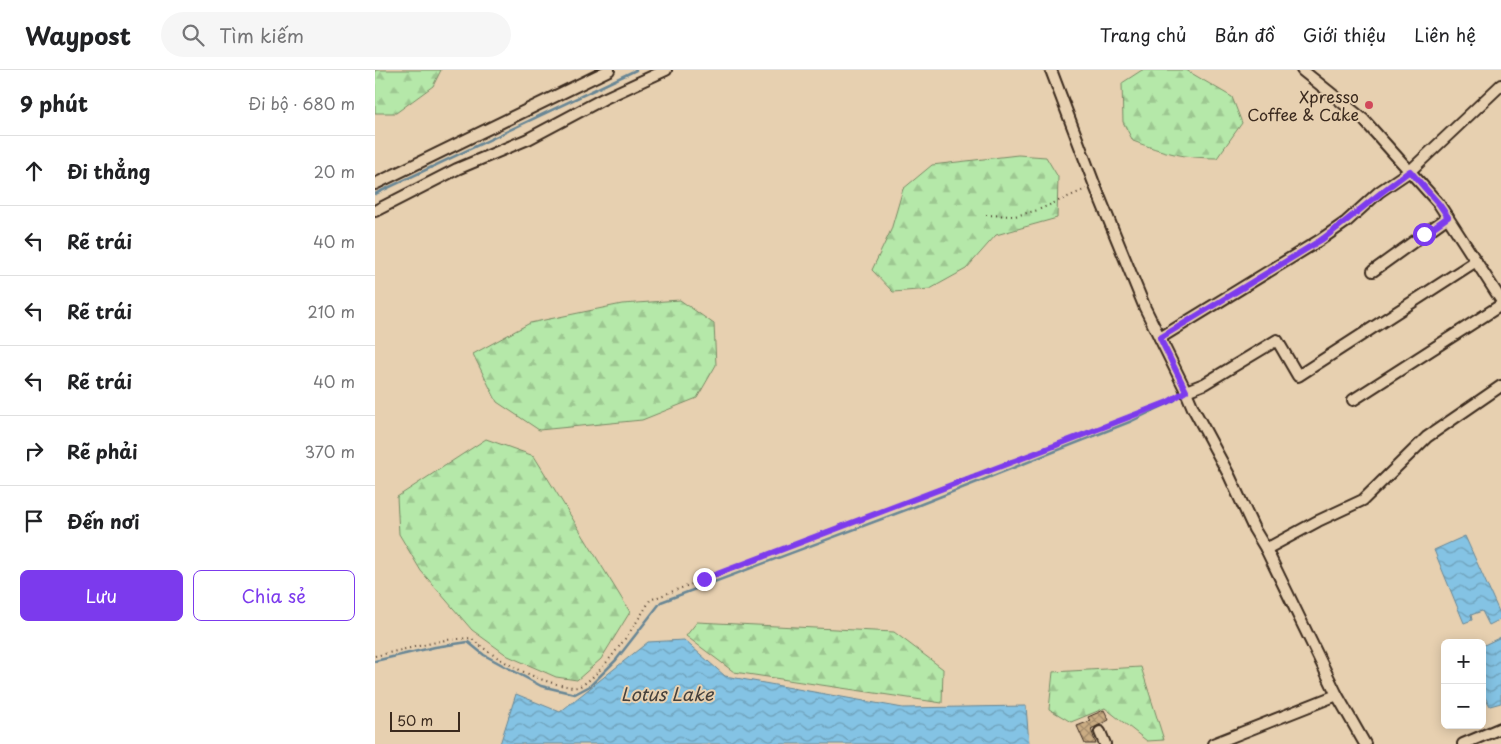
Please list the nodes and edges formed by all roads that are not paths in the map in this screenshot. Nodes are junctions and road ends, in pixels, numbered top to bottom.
1 (609, 70) edge
2 (666, 70) edge
3 (1051, 70) edge
4 (1302, 70) edge
5 (1501, 85) edge
6 (1410, 171) junction
7 (375, 184) edge
8 (375, 211) edge
9 (1448, 217) junction
10 (1476, 262) junction
11 (1373, 271) dead end
12 (1501, 300) edge
13 (1501, 304) edge
14 (1160, 338) junction
15 (1501, 386) edge
16 (1186, 391) junction
17 (1353, 400) dead end
18 (1266, 549) junction
19 (1337, 695) junction
20 (1501, 728) edge
21 (1100, 732) dead end
22 (1105, 744) edge
23 (1213, 744) edge
24 (1365, 744) edge
25 (1463, 744) edge

1 - 7 street
2 - 8 street
3 - 14 street
4 - 6 street
5 - 6 street
6 - 9 street
6 - 14 street
9 - 10 street
9 - 11 street
10 - 12 street
10 - 16 street
13 - 17 street
14 - 16 street
15 - 18 street
16 - 18 street
18 - 19 street
19 - 23 street
19 - 24 street
20 - 25 street
21 - 22 street

